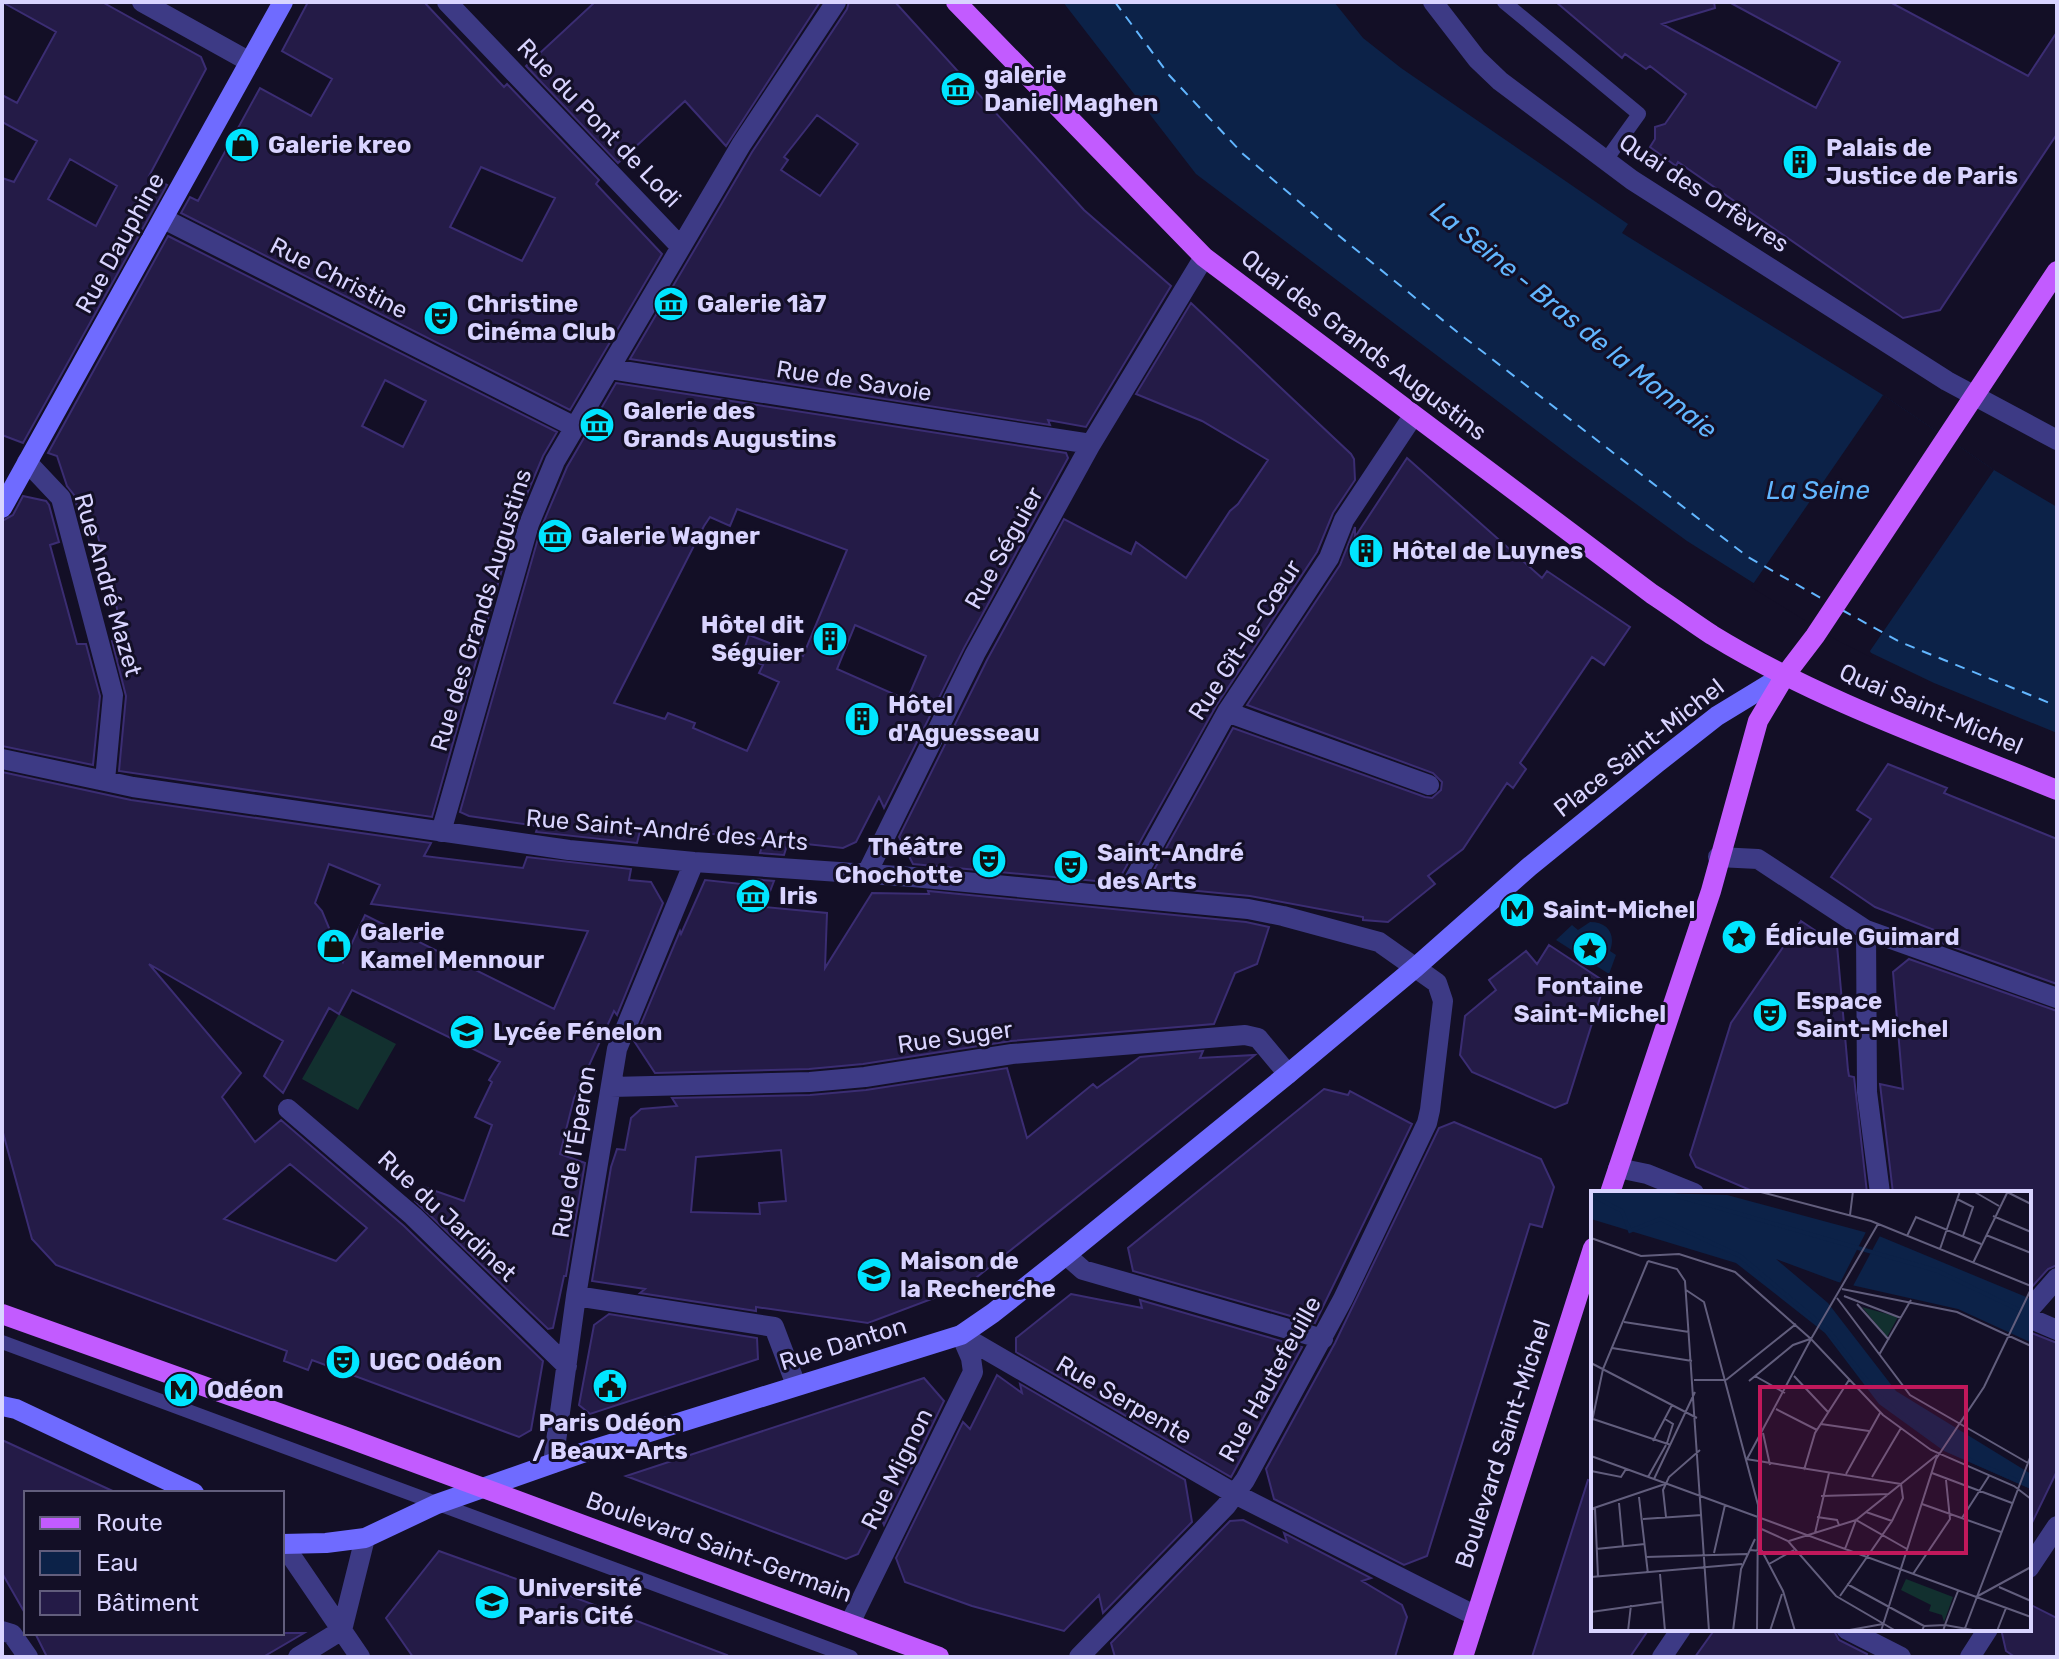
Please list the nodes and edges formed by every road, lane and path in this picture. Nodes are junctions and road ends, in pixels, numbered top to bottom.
1 (142, 2) edge
2 (283, 2) edge
3 (447, 2) edge
4 (836, 2) edge
5 (956, 2) edge
6 (1433, 2) edge
7 (1504, 2) edge
8 (250, 62) junction
9 (1606, 160) junction
10 (164, 219) junction
11 (680, 246) junction
12 (1204, 257) junction
13 (2057, 271) edge
14 (610, 369) junction
15 (1973, 396) junction
16 (1413, 416) junction
17 (575, 427) junction
18 (2057, 440) edge
19 (1091, 444) junction
20 (27, 462) junction
21 (2, 508) edge
22 (1786, 674) junction
23 (1227, 712) junction
24 (2, 759) edge
25 (105, 780) junction
26 (1429, 785) dead end
27 (2057, 790) edge
28 (441, 832) junction
29 (1718, 857) junction
30 (694, 862) junction
31 (867, 873) junction
32 (1125, 896) junction
33 (1866, 930) junction
34 (1416, 967) junction
35 (2057, 998) edge
36 (1288, 1074) junction
37 (611, 1087) junction
38 (288, 1109) dead end
39 (1618, 1168) junction
40 (1611, 1191) edge
41 (1689, 1191) edge
42 (1880, 1191) edge
43 (1591, 1254) edge
44 (1066, 1255) junction
45 (2057, 1278) edge
46 (576, 1296) junction
47 (2031, 1308) edge
48 (2, 1314) edge
49 (2031, 1319) edge
50 (2057, 1330) edge
51 (961, 1335) junction
52 (1323, 1339) junction
53 (2, 1342) edge
54 (567, 1366) junction
55 (796, 1385) junction
56 (2, 1406) edge
57 (553, 1463) junction
58 (480, 1489) junction
59 (190, 1491) edge
60 (1235, 1494) junction
61 (437, 1504) junction
62 (2057, 1526) edge
63 (365, 1538) junction
64 (284, 1544) edge
65 (284, 1547) edge
66 (2031, 1565) edge
67 (1476, 1616) junction
68 (850, 1623) junction
69 (342, 1630) junction
70 (2, 1631) edge
71 (1680, 1631) edge
72 (1850, 1631) edge
73 (1987, 1631) edge
74 (28, 1657) edge
75 (298, 1657) edge
76 (360, 1657) edge
77 (851, 1657) edge
78 (939, 1657) edge
79 (1079, 1657) edge
80 (1463, 1657) edge
81 (1662, 1657) edge
82 (1901, 1657) edge
83 (1970, 1657) edge

1 - 8 street
2 - 8 street, Rue Dauphine
3 - 11 street, Rue du Pont de Lodi
4 - 11 street, Rue des Grands Augustins
5 - 12 main road, Quai des Grands Augustins
6 - 9 street, Quai des Orfèvres
7 - 9 lane
8 - 10 street, Rue Dauphine
9 - 15 street, Quai des Orfèvres
10 - 17 street, Rue Christine
10 - 20 street, Rue Dauphine
11 - 14 street, Rue des Grands Augustins
12 - 16 main road, Quai des Grands Augustins
12 - 19 street, Rue Séguier
13 - 15 main road
14 - 17 street, Rue des Grands Augustins
14 - 19 street, Rue de Savoie
15 - 18 street, Quai des Orfèvres
15 - 22 main road
16 - 22 main road, Quai des Grands Augustins
16 - 23 street, Rue Gît-le-Cœur
17 - 28 street, Rue des Grands Augustins
19 - 31 street, Rue Séguier
20 - 21 street, Rue Dauphine
20 - 25 street, Rue André Mazet
22 - 27 main road, Quai Saint-Michel
22 - 29 main road
22 - 34 street, Place Saint-Michel
23 - 26 street
23 - 32 street, Rue Gît-le-Cœur
24 - 25 street, Rue Saint-André des Arts
25 - 28 street, Rue Saint-André des Arts
28 - 30 street, Rue Saint-André des Arts
29 - 33 street
29 - 39 main road
30 - 31 street, Rue Saint-André des Arts
30 - 37 street, Rue de l'Éperon
31 - 32 street, Rue Saint-André des Arts
32 - 34 street, Rue Saint-André des Arts
33 - 35 street
33 - 42 street
34 - 36 street, Place Saint-Michel
34 - 52 street, Rue Hautefeuille
36 - 37 street, Rue Suger
36 - 44 street, Rue Danton
37 - 46 street, Rue de l'Éperon
38 - 54 street, Rue du Jardinet
39 - 40 main road
39 - 41 street
43 - 67 main road, Boulevard Saint-Michel
44 - 51 street, Rue Danton
44 - 52 street
45 - 47 street
46 - 54 street, Rue de l'Éperon
46 - 55 street
48 - 58 main road, Boulevard Saint-Germain
49 - 50 street
51 - 55 street, Rue Danton
51 - 60 street, Rue Serpente
51 - 68 street, Rue Mignon
52 - 60 street, Rue Hautefeuille
53 - 61 lane
54 - 57 street, Rue de l'Éperon
55 - 57 street, Rue Danton
56 - 59 street
57 - 58 street, Rue Danton
58 - 61 street
58 - 68 main road, Boulevard Saint-Germain
60 - 67 street, Rue Serpente
60 - 79 street, Rue Hautefeuille
61 - 63 street
61 - 77 lane
62 - 66 street
63 - 64 street
63 - 69 street
65 - 69 street
67 - 80 main road, Boulevard Saint-Michel
68 - 78 main road, Boulevard Saint-Germain
69 - 75 street
69 - 76 street
70 - 74 street
71 - 81 street
72 - 82 street
73 - 83 street

